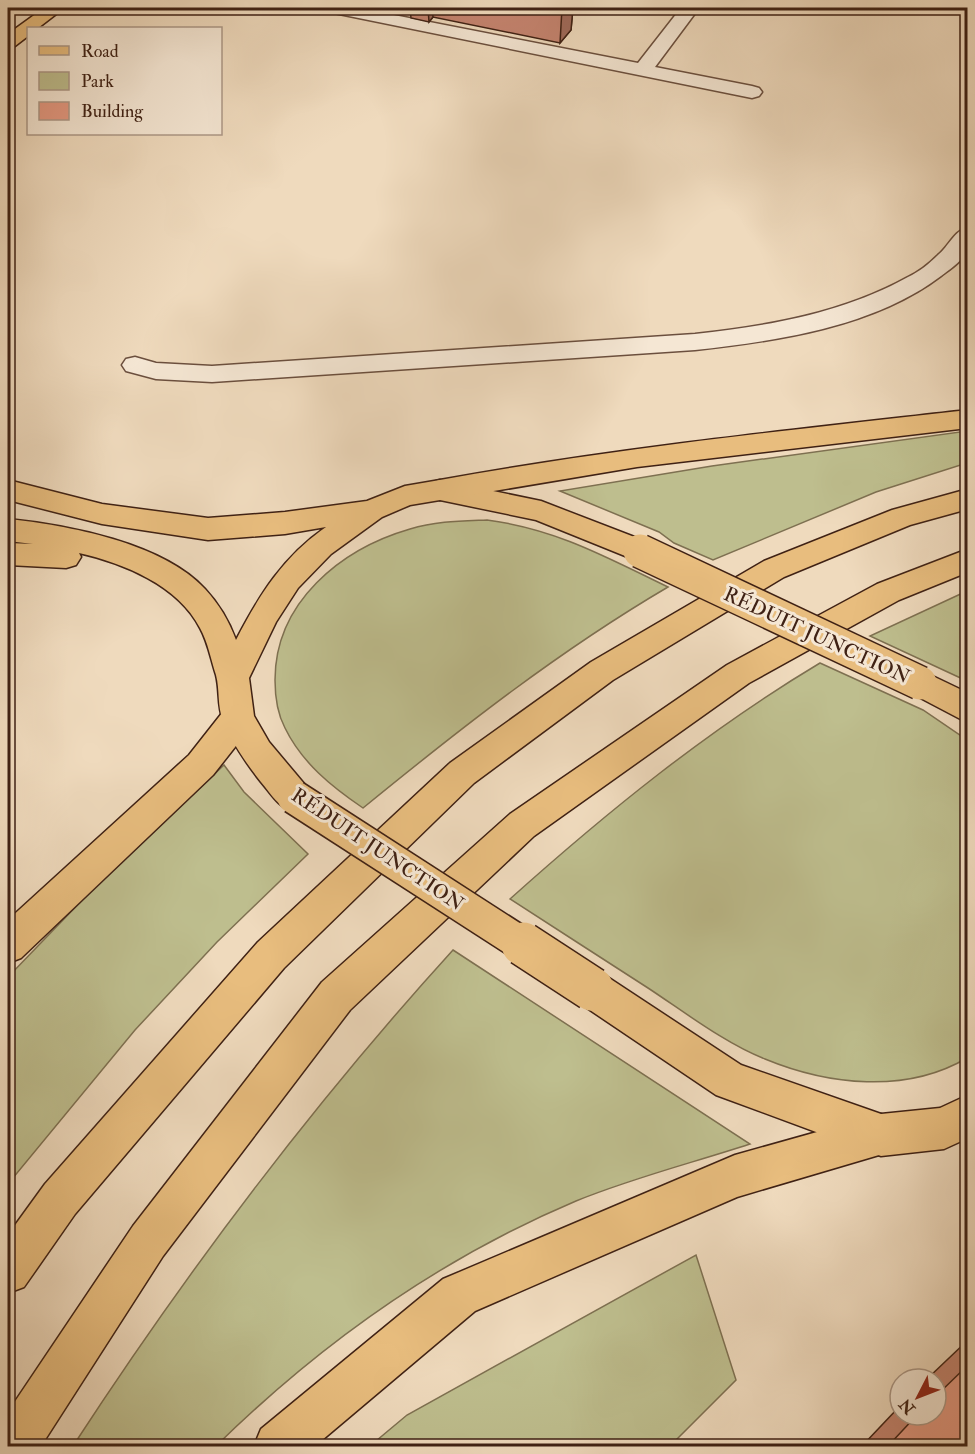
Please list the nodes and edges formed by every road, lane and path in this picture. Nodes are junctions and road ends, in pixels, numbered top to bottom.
1 (55, 8) edge
2 (334, 8) edge
3 (690, 8) edge
4 (29, 27) edge
5 (27, 28) edge
6 (8, 42) edge
7 (643, 70) junction
8 (752, 92) dead end
9 (968, 234) edge
10 (135, 365) dead end
11 (968, 419) edge
12 (8, 490) edge
13 (440, 490) junction
14 (8, 497) edge
15 (968, 499) edge
16 (67, 506) junction
17 (372, 510) junction
18 (8, 530) edge
19 (8, 554) edge
20 (127, 557) junction
21 (968, 560) edge
22 (233, 678) junction
23 (966, 706) edge
24 (238, 718) junction
25 (8, 945) edge
26 (960, 1125) edge
27 (881, 1135) junction
28 (8, 1272) edge
29 (13, 1446) edge
30 (278, 1446) edge

1 - 4 main road
2 - 7 street
3 - 7 street
5 - 6 main road
7 - 8 street
9 - 10 street
11 - 13 main road
12 - 16 main road
13 - 17 main road, RÉDUIT JUNCTION
13 - 23 main road, RÉDUIT JUNCTION, bridge
14 - 16 main road
15 - 28 main road
16 - 17 main road
17 - 22 main road, RÉDUIT JUNCTION
18 - 20 main road
19 - 20 main road
20 - 22 main road
21 - 29 main road
22 - 24 main road, RÉDUIT JUNCTION
24 - 25 main road
24 - 27 main road, RÉDUIT JUNCTION, bridge
26 - 27 main road, RÉDUIT JUNCTION
27 - 30 main road

